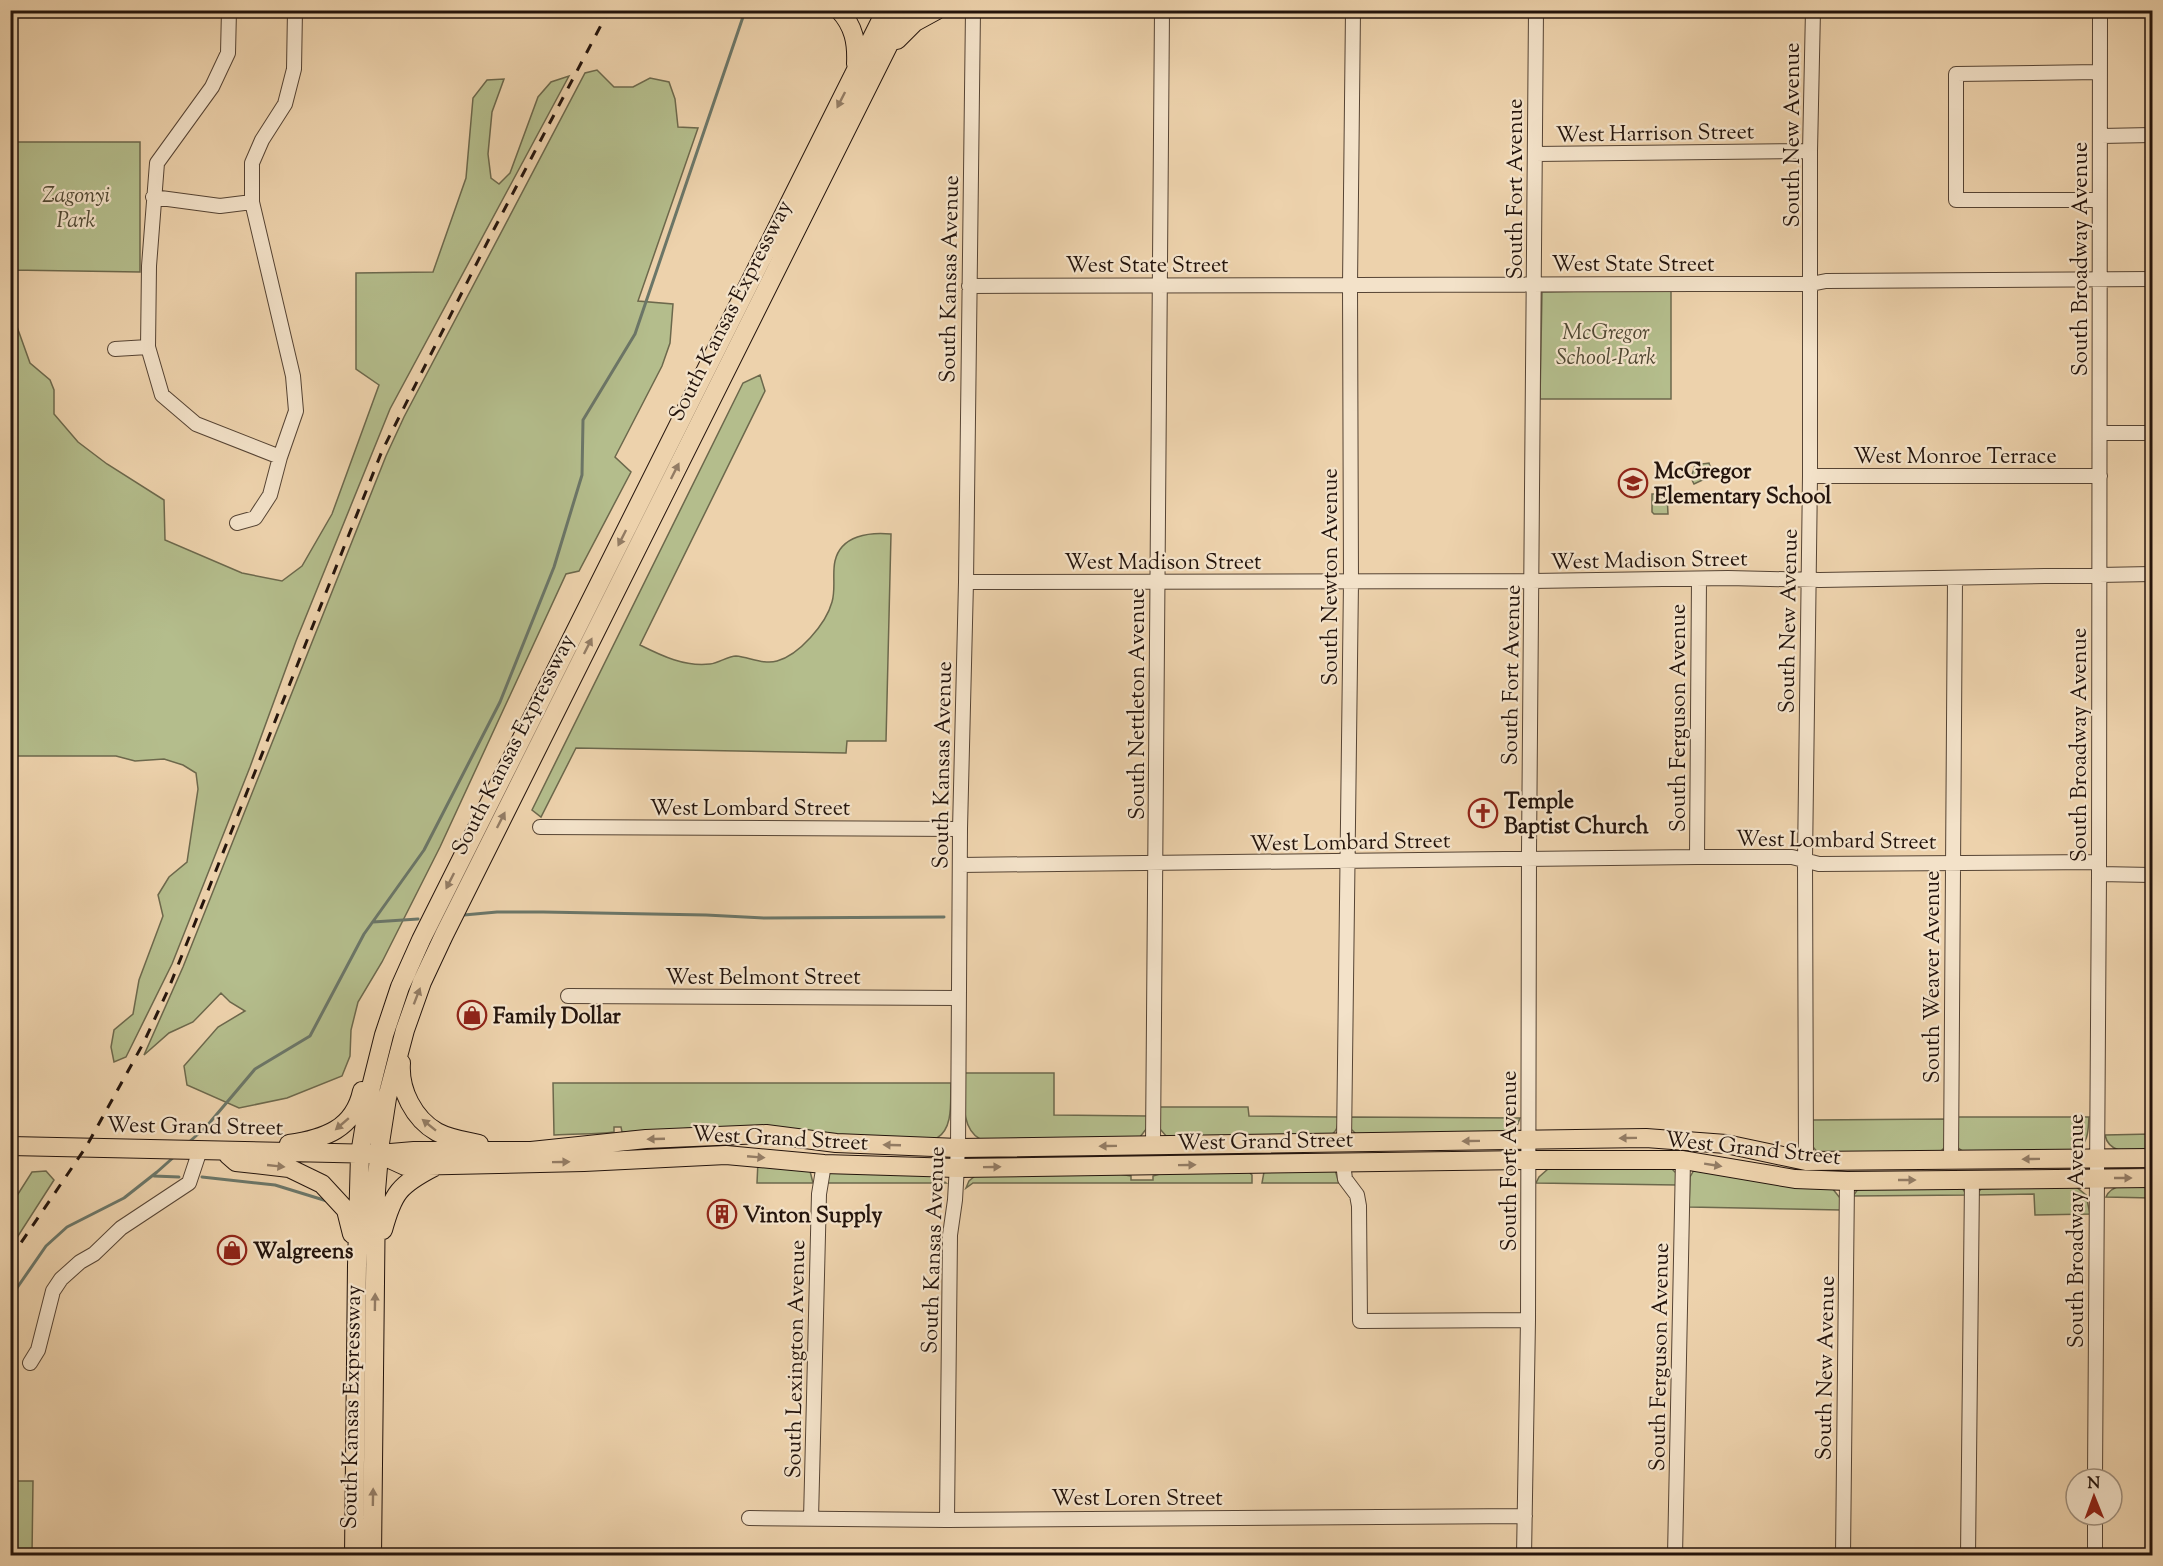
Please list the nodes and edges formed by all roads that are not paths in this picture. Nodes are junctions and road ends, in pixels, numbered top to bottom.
1 (229, 10) edge
2 (295, 10) edge
3 (839, 10) edge
4 (886, 10) edge
5 (906, 10) edge
6 (937, 10) edge
7 (972, 10) edge
8 (1162, 10) edge
9 (1353, 10) edge
10 (1536, 10) edge
11 (1813, 10) edge
12 (2100, 10) edge
13 (878, 65) junction
14 (855, 70) junction
15 (2099, 72) junction
16 (2152, 135) edge
17 (2101, 136) junction
18 (1810, 151) junction
19 (1535, 154) junction
20 (153, 197) junction
21 (2099, 200) junction
22 (252, 202) junction
23 (2100, 279) junction
24 (2152, 279) edge
25 (1534, 284) junction
26 (1811, 284) junction
27 (1159, 285) junction
28 (1350, 285) junction
29 (969, 286) junction
30 (148, 347) junction
31 (115, 349) dead end
32 (2152, 432) edge
33 (2100, 433) junction
34 (280, 457) junction
35 (1810, 476) junction
36 (2100, 476) junction
37 (237, 523) dead end
38 (2098, 574) junction
39 (2152, 574) edge
40 (1809, 578) junction
41 (1955, 578) junction
42 (1699, 579) junction
43 (1532, 581) junction
44 (966, 582) junction
45 (1157, 582) junction
46 (1351, 582) junction
47 (540, 826) dead end
48 (960, 829) junction
49 (1697, 857) junction
50 (1529, 860) junction
51 (1805, 860) junction
52 (1347, 862) junction
53 (1953, 862) junction
54 (1156, 864) junction
55 (960, 865) junction
56 (2099, 868) junction
57 (2152, 874) edge
58 (568, 996) dead end
59 (958, 998) junction
60 (405, 1030) junction
61 (384, 1035) junction
62 (1529, 1141) junction
63 (1344, 1143) junction
64 (1153, 1145) junction
65 (10, 1146) edge
66 (958, 1148) junction
67 (197, 1150) junction
68 (222, 1150) junction
69 (504, 1151) junction
70 (360, 1154) junction
71 (379, 1154) junction
72 (2097, 1158) junction
73 (2152, 1158) edge
74 (1529, 1160) junction
75 (1683, 1160) junction
76 (1951, 1160) junction
77 (1806, 1161) junction
78 (1343, 1163) junction
79 (440, 1164) junction
80 (824, 1164) junction
81 (957, 1168) junction
82 (2096, 1178) junction
83 (2152, 1178) edge
84 (1972, 1180) junction
85 (1847, 1181) junction
86 (375, 1258) junction
87 (357, 1265) junction
88 (1528, 1320) junction
89 (30, 1363) dead end
90 (2095, 1467) edge
91 (1525, 1516) junction
92 (749, 1518) dead end
93 (812, 1519) junction
94 (947, 1520) junction
95 (2095, 1527) edge
96 (354, 1556) edge
97 (372, 1556) edge
98 (1524, 1556) edge
99 (1675, 1556) edge
100 (1843, 1556) edge
101 (1968, 1556) edge
102 (2095, 1556) edge

1 - 20 street
2 - 22 street
3 - 14 main road
4 - 14 main road, South Kansas Expressway
5 - 13 main road, South Kansas Expressway
6 - 13 main road
7 - 29 street, South Kansas Avenue
8 - 27 street, South Nettleton Avenue
9 - 28 street, South Newton Avenue
10 - 19 street, South Fort Avenue
11 - 18 street, South New Avenue
12 - 15 street, South Broadway Avenue
60 -> 13 main road, South Kansas Expressway
14 -> 61 main road, South Kansas Expressway
15 - 17 street, South Broadway Avenue
15 - 21 street
16 - 17 street
17 - 21 street, South Broadway Avenue
18 - 19 street, West Harrison Street
18 - 26 street, South New Avenue
19 - 25 street, South Fort Avenue
20 - 22 street
20 - 30 street
21 - 23 street, South Broadway Avenue
22 - 34 street
23 - 24 street, West State Street
23 - 26 street, West State Street
23 - 33 street, South Broadway Avenue
25 - 26 street, West State Street
25 - 28 street, West State Street
25 - 43 street, South Fort Avenue
26 - 35 street, South New Avenue
27 - 28 street, West State Street
27 - 29 street, West State Street
27 - 45 street, South Nettleton Avenue
28 - 46 street, South Newton Avenue
29 - 44 street, South Kansas Avenue
30 - 31 street
30 - 34 street
32 - 33 street
33 - 36 street, South Broadway Avenue
34 - 37 street
35 - 36 street, West Monroe Terrace
35 - 40 street, South New Avenue
36 - 38 street, South Broadway Avenue
38 - 39 street, West Madison Street
38 - 41 street, West Madison Street
38 - 56 street, South Broadway Avenue
40 - 41 street, West Madison Street
40 - 42 street, West Madison Street
40 - 51 street, South New Avenue
41 - 53 street, South Weaver Avenue
42 - 43 street, West Madison Street
42 - 49 street, South Ferguson Avenue
43 - 46 street, West Madison Street
43 - 50 street, South Fort Avenue
44 - 45 street, West Madison Street
44 - 48 street, South Kansas Avenue
45 - 46 street, West Madison Street
45 - 54 street, South Nettleton Avenue
46 - 52 street, South Newton Avenue
47 - 48 street, West Lombard Street
48 - 55 street, South Kansas Avenue
49 - 50 street, West Lombard Street
49 - 51 street, West Lombard Street
50 - 52 street, West Lombard Street
50 - 62 street, South Fort Avenue
51 - 53 street, West Lombard Street
51 - 77 street, South New Avenue
52 - 54 street, West Lombard Street
52 - 63 street, South Newton Avenue
53 - 56 street, West Lombard Street
53 - 76 street, South Weaver Avenue
54 - 55 street, West Lombard Street
54 - 64 street, South Nettleton Avenue
55 - 59 street, South Kansas Avenue
56 - 57 street, West Lombard Street
56 - 72 street, South Broadway Avenue
58 - 59 street, West Belmont Street
59 - 66 street, South Kansas Avenue
69 -> 60 main road
60 - 71 main road, South Kansas Expressway
61 -> 68 main road
61 - 70 main road, South Kansas Expressway
62 -> 63 main road, West Grand Street
62 - 74 street, South Fort Avenue
77 -> 62 main road, West Grand Street
63 - 64 main road, West Grand Street
64 -> 66 main road, West Grand Street
65 - 67 main road, West Grand Street
66 -> 69 main road, West Grand Street
66 - 81 street, South Kansas Avenue
67 - 68 main road, West Grand Street
67 - 89 street
68 - 70 main road, West Grand Street
68 -> 87 main road
69 - 71 main road, West Grand Street
70 - 71 main road, West Grand Street
70 - 87 main road, South Kansas Expressway
71 - 79 main road, West Grand Street
71 - 86 main road, South Kansas Expressway
72 - 73 main road, West Grand Street
72 -> 76 main road, West Grand Street
72 - 82 street, South Broadway Avenue
74 - 75 main road, West Grand Street
74 - 78 main road, West Grand Street
74 - 88 street, South Fort Avenue
75 -> 85 main road, West Grand Street
75 - 99 street, South Ferguson Avenue
76 - 77 main road, West Grand Street
81 -> 78 main road, West Grand Street
78 - 88 street
79 -> 80 main road, West Grand Street
79 - 86 main road
80 - 81 main road, West Grand Street
80 - 93 street, South Lexington Avenue
81 - 94 street, South Kansas Avenue
82 -> 83 main road, West Grand Street
82 - 84 main road, West Grand Street
82 - 90 street, South Broadway Avenue
85 -> 84 main road, West Grand Street
84 - 101 street
85 - 100 street, South New Avenue
97 -> 86 main road, South Kansas Expressway
87 - 96 main road, South Kansas Expressway
88 - 91 street, South Fort Avenue
91 - 94 street, West Loren Street
91 - 98 street, South Fort Avenue
92 - 93 street, West Loren Street
93 - 94 street, West Loren Street
95 - 102 street

